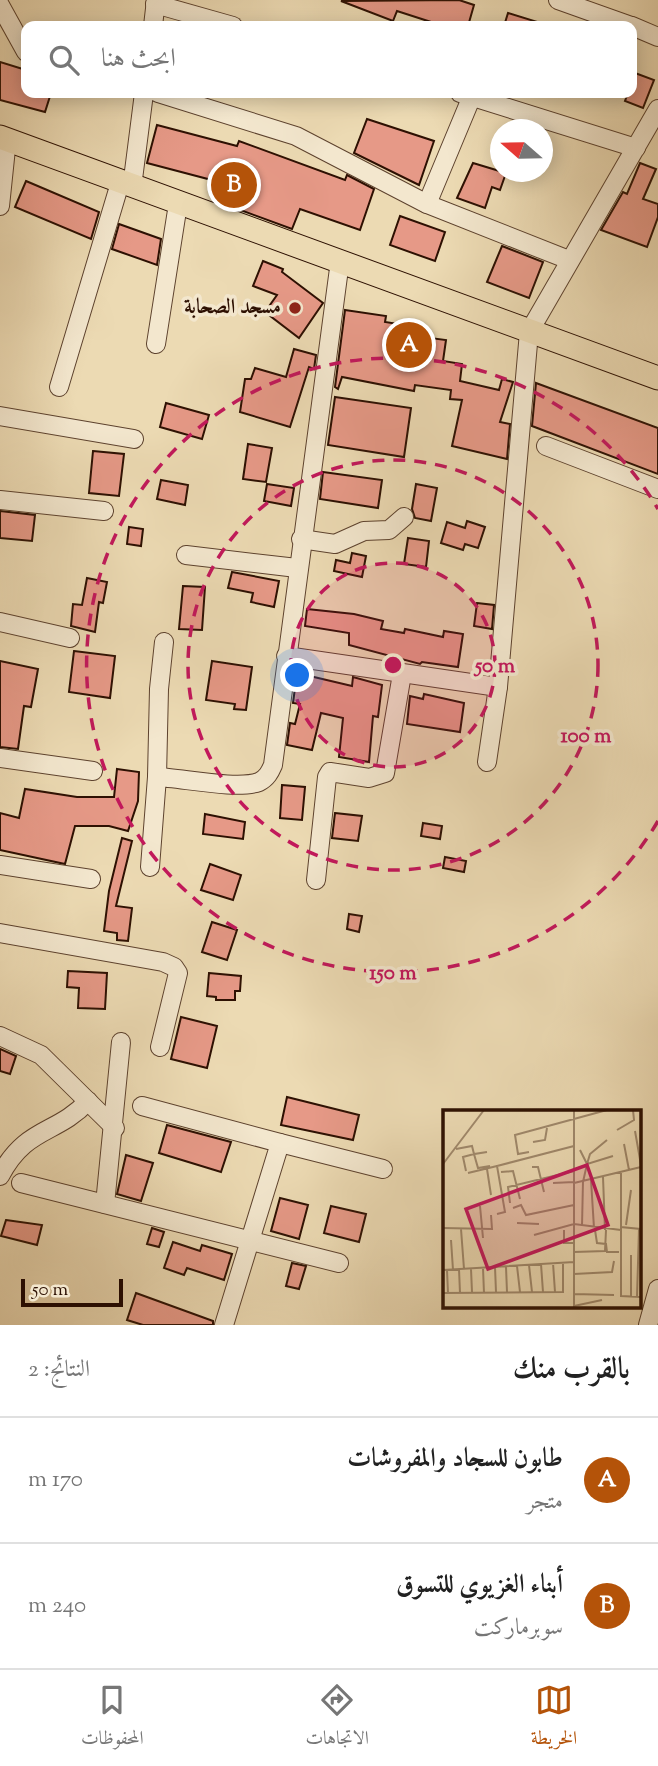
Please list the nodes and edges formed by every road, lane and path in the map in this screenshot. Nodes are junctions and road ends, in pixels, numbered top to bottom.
1 (558, 0) edge
2 (155, 2) edge
3 (0, 5) edge
4 (153, 21) edge
5 (217, 21) edge
6 (618, 21) edge
7 (637, 28) edge
8 (658, 37) edge
9 (21, 43) edge
10 (145, 98) edge
11 (163, 98) edge
12 (465, 98) edge
13 (479, 98) edge
14 (658, 109) edge
15 (4, 138) edge
16 (636, 148) junction
17 (126, 185) junction
18 (178, 204) junction
19 (427, 204) junction
20 (0, 206) edge
21 (569, 260) junction
22 (340, 261) junction
23 (529, 332) junction
24 (156, 344) dead end
25 (658, 378) edge
26 (59, 387) dead end
27 (0, 416) edge
28 (134, 439) dead end
29 (547, 446) dead end
30 (658, 489) edge
31 (0, 500) edge
32 (104, 510) dead end
33 (404, 517) dead end
34 (301, 539) junction
35 (186, 555) dead end
36 (297, 568) junction
37 (0, 622) edge
38 (70, 638) dead end
39 (164, 642) dead end
40 (286, 656) junction
41 (402, 674) junction
42 (498, 687) junction
43 (0, 758) edge
44 (487, 762) dead end
45 (93, 771) dead end
46 (157, 777) junction
47 (0, 865) edge
48 (150, 867) dead end
49 (91, 879) dead end
50 (316, 880) dead end
51 (0, 933) edge
52 (0, 1036) edge
53 (121, 1042) dead end
54 (159, 1047) dead end
55 (88, 1101) junction
56 (142, 1107) dead end
57 (115, 1128) junction
58 (280, 1143) junction
59 (383, 1169) dead end
60 (0, 1176) edge
61 (21, 1183) dead end
62 (106, 1204) junction
63 (248, 1241) junction
64 (339, 1263) dead end
65 (658, 1289) edge
66 (223, 1325) edge
67 (648, 1325) edge

1 - 6 street
2 - 4 street
2 - 5 street
3 - 9 street
7 - 8 street
10 - 17 street
11 - 19 street
12 - 19 street
13 - 16 street
14 - 16 street
15 - 17 main road
15 - 20 street
16 - 21 street
17 - 18 main road
17 - 26 street
18 - 22 main road
18 - 24 street
19 - 21 street
21 - 23 street
22 - 23 main road
22 - 34 street
23 - 25 main road
23 - 42 street
27 - 28 street
29 - 30 street
31 - 32 street
33 - 34 street
34 - 36 street
35 - 36 street
36 - 40 street
37 - 38 street
39 - 46 street
40 - 41 street
40 - 46 street
41 - 42 street
41 - 50 street
42 - 44 street
43 - 45 street
46 - 48 street
47 - 49 street
51 - 54 street
52 - 55 street
53 - 57 street
55 - 57 street
55 - 60 street
56 - 58 street
57 - 62 street
58 - 59 street
58 - 63 street
61 - 62 street
62 - 63 street
63 - 64 street
63 - 66 street
65 - 67 street

